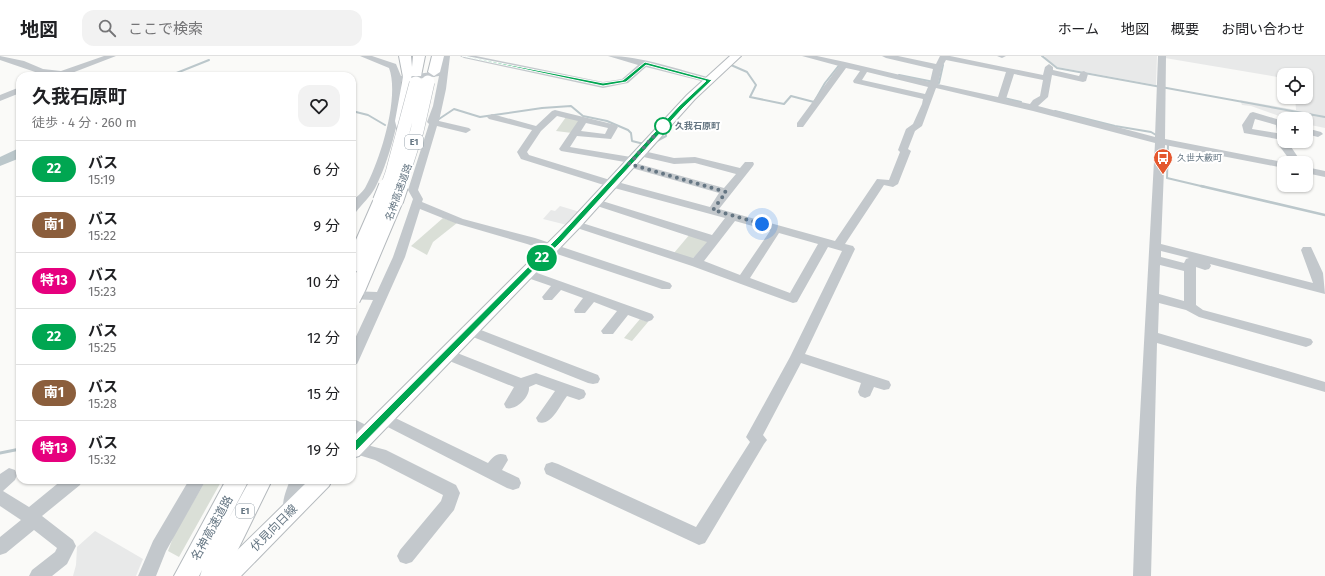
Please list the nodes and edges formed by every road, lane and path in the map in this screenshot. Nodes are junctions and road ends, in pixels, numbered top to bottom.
1 (112, 56) edge
2 (364, 56) edge
3 (405, 56) edge
4 (419, 56) edge
5 (431, 56) edge
6 (438, 56) edge
7 (446, 56) edge
8 (464, 56) edge
9 (612, 56) edge
10 (736, 56) edge
11 (806, 56) edge
12 (886, 56) edge
13 (944, 56) edge
14 (1162, 56) edge
15 (1, 57) edge
16 (629, 58) edge
17 (847, 62) edge
18 (645, 64) junction
19 (938, 67) junction
20 (865, 69) junction
21 (1011, 70) junction
22 (45, 72) edge
23 (67, 72) edge
24 (1047, 72) junction
25 (420, 78) junction
26 (1083, 79) dead end
27 (709, 80) junction
28 (935, 82) junction
29 (16, 92) edge
30 (928, 97) junction
31 (0, 98) edge
32 (1001, 101) junction
33 (1033, 108) junction
34 (492, 117) dead end
35 (582, 119) junction
36 (432, 122) junction
37 (1277, 122) edge
38 (800, 125) dead end
39 (538, 129) junction
40 (575, 133) junction
41 (1313, 133) edge
42 (1318, 134) dead end
43 (1277, 136) edge
44 (456, 138) dead end
45 (1160, 141) junction
46 (564, 149) junction
47 (640, 153) junction
48 (749, 164) dead end
49 (1277, 164) edge
50 (553, 165) junction
51 (1313, 171) edge
52 (742, 172) junction
53 (1325, 174) edge
54 (612, 184) junction
55 (368, 191) junction
56 (726, 192) junction
57 (415, 196) junction
58 (388, 201) junction
59 (595, 202) junction
60 (356, 203) edge
61 (713, 210) junction
62 (733, 216) junction
63 (575, 224) junction
64 (777, 228) junction
65 (714, 240) junction
66 (824, 243) junction
67 (838, 246) junction
68 (552, 248) junction
69 (1155, 253) junction
70 (356, 260) edge
71 (696, 263) junction
72 (1325, 264) edge
73 (1190, 269) junction
74 (1224, 271) dead end
75 (526, 272) junction
76 (742, 281) junction
77 (559, 285) junction
78 (666, 286) dead end
79 (356, 289) edge
80 (1324, 291) edge
81 (356, 295) edge
82 (381, 296) junction
83 (548, 297) dead end
84 (591, 297) junction
85 (1152, 297) junction
86 (1190, 307) junction
87 (626, 309) junction
88 (580, 310) dead end
89 (647, 317) dead end
90 (468, 330) junction
91 (608, 331) dead end
92 (1151, 336) junction
93 (1306, 342) dead end
94 (356, 351) edge
95 (447, 354) junction
96 (797, 356) junction
97 (593, 379) dead end
98 (520, 384) junction
99 (884, 384) dead end
100 (1325, 387) edge
101 (565, 388) junction
102 (579, 394) dead end
103 (511, 404) dead end
104 (383, 418) junction
105 (543, 418) dead end
106 (356, 426) edge
107 (369, 432) junction
108 (356, 445) edge
109 (356, 449) edge
110 (552, 469) dead end
111 (0, 475) edge
112 (513, 483) dead end
113 (70, 484) edge
114 (195, 484) edge
115 (236, 484) edge
116 (259, 484) edge
117 (296, 484) edge
118 (318, 484) edge
119 (0, 485) edge
120 (0, 497) edge
121 (292, 512) junction
122 (32, 518) junction
123 (0, 546) edge
124 (406, 556) dead end
125 (38, 576) edge
126 (147, 576) edge
127 (186, 576) edge
128 (212, 576) edge
129 (226, 576) edge
130 (1143, 576) edge

1 - 23 street
2 - 25 street
3 - 25 highway
4 - 25 highway, 名神高速道路 / E1
5 - 25 highway, 名神高速道路 / E1
6 - 25 highway
7 - 25 street
8 - 18 street
9 - 16 street
10 - 27 main road
11 - 17 street
12 - 19 street
13 - 19 street
13 - 21 street
14 - 45 street
15 - 22 street
16 - 18 street
17 - 20 street
17 - 38 street
18 - 27 street
19 - 28 street
20 - 28 street
20 - 30 street
21 - 24 street
21 - 32 street
24 - 26 street
24 - 33 street
25 - 36 street
25 - 55 street
25 - 58 highway, 名神高速道路 / E1, bridge
25 - 58 highway, 名神高速道路 / E1, bridge
27 - 47 main road
28 - 30 street
28 - 32 street
29 - 31 street
30 - 67 street
32 - 33 street
33 - 45 street
34 - 39 street
35 - 39 street
35 - 40 street
35 - 40 street
36 - 44 street
36 - 57 street
37 - 43 street
39 - 50 street
40 - 46 street
41 - 42 street
45 - 49 street
45 - 69 street
46 - 47 street
46 - 50 street
47 - 52 street
47 - 54 main road
47 - 56 street
48 - 52 street
50 - 54 street
51 - 53 street
52 - 56 street
54 - 59 main road
54 - 61 street
55 - 57 street
55 - 60 street
56 - 61 street
57 - 68 street
57 - 82 street
58 - 70 highway, 名神高速道路 / E1
58 - 79 highway, 名神高速道路 / E1
59 - 63 main road
59 - 65 street
61 - 62 street
62 - 64 street
62 - 65 street
63 - 68 main road
63 - 71 street
64 - 66 street
64 - 76 street
65 - 71 street
66 - 67 street
66 - 76 street
67 - 96 street
68 - 75 main road
68 - 78 street
69 - 73 street
69 - 80 street
69 - 85 street
71 - 76 street
72 - 80 street
73 - 74 street
73 - 86 street
75 - 77 street
75 - 90 main road
77 - 83 street
77 - 84 street
81 - 82 street
82 - 94 street
84 - 87 street
84 - 88 street
85 - 86 street
85 - 92 street
86 - 93 street
87 - 89 street
87 - 91 street
90 - 95 main road
90 - 97 street
92 - 100 street
92 - 130 street
95 - 98 street
95 - 104 main road
96 - 99 street
96 - 110 street
98 - 101 street
98 - 103 street
101 - 102 street
101 - 105 street
104 - 107 main road
104 - 112 street
106 - 107 street
107 - 108 main road
109 - 124 street
111 - 119 street
113 - 122 street
114 - 126 street
115 - 127 highway, 名神高速道路 / E1
116 - 128 highway, 名神高速道路 / E1
117 - 121 street
118 - 121 main road, 伏見向日線
120 - 122 street
121 - 129 main road, 伏見向日線
122 - 123 street
122 - 125 street

